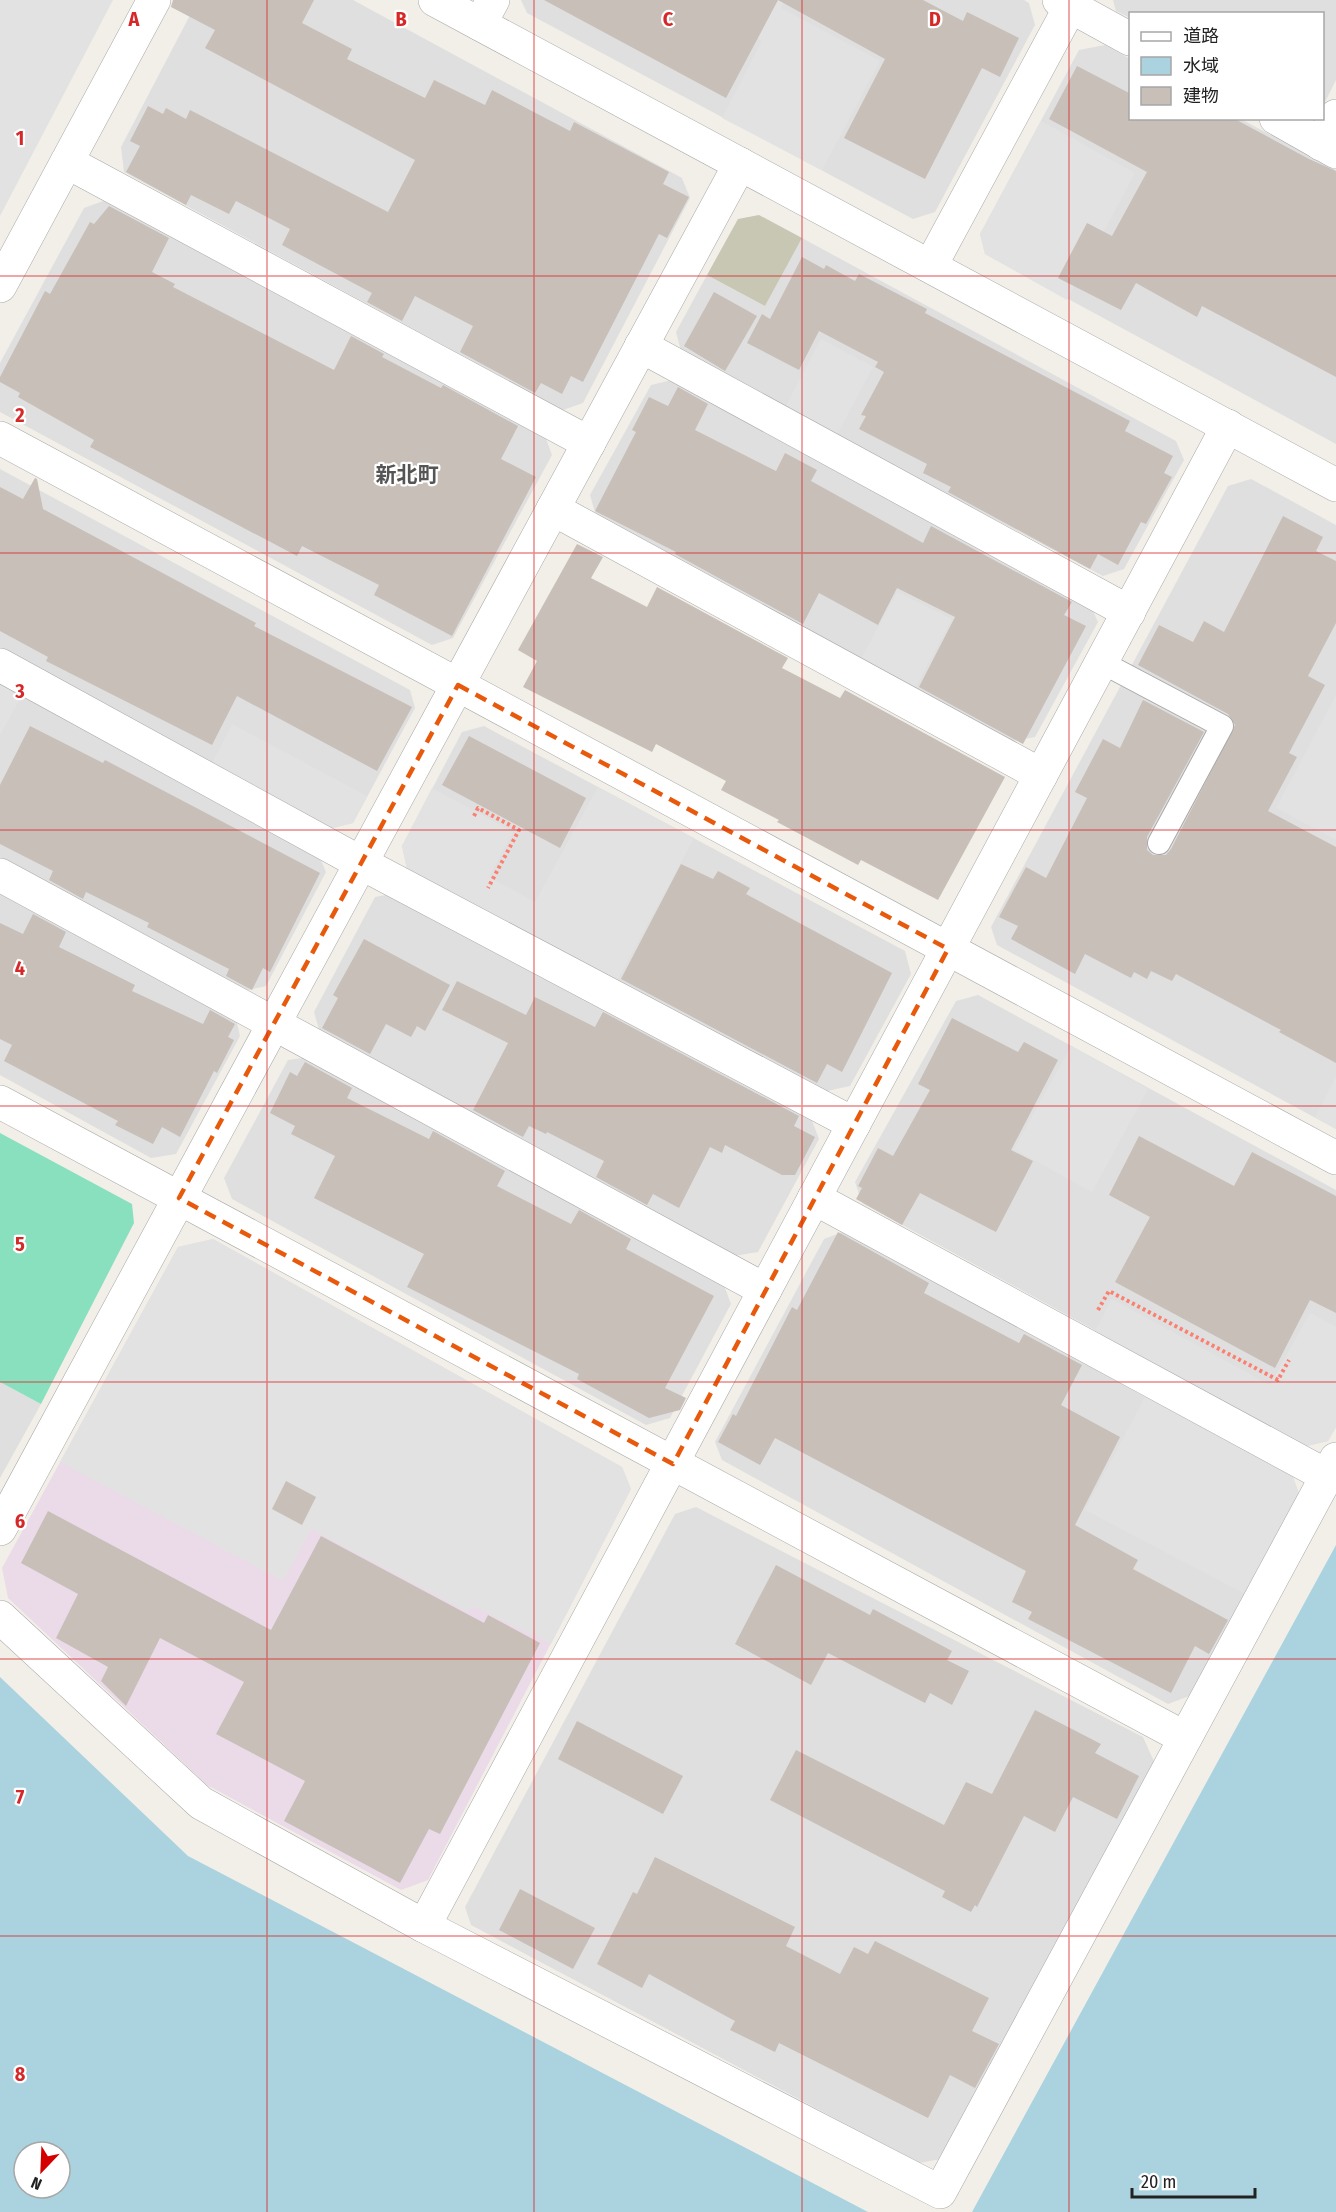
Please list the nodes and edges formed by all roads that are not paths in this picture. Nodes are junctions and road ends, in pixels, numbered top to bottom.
1 (154, 0) edge
2 (435, 0) edge
3 (1068, 2) edge
4 (487, 12) edge
5 (1129, 38) edge
6 (1282, 120) edge
7 (1331, 137) edge
8 (67, 162) junction
9 (740, 164) junction
10 (931, 265) junction
11 (2, 278) edge
12 (641, 346) junction
13 (1228, 426) junction
14 (0, 438) edge
15 (589, 443) junction
16 (1336, 484) edge
17 (553, 508) junction
18 (1129, 612) junction
19 (1101, 662) junction
20 (0, 665) edge
21 (458, 684) junction
22 (1041, 775) junction
23 (1159, 843) dead end
24 (361, 863) junction
25 (0, 874) edge
26 (948, 949) junction
27 (274, 1023) junction
28 (0, 1102) edge
29 (854, 1124) junction
30 (1336, 1158) edge
31 (179, 1198) junction
32 (814, 1198) junction
33 (765, 1290) junction
34 (673, 1464) junction
35 (1331, 1467) edge
36 (0, 1529) edge
37 (0, 1617) edge
38 (1185, 1738) junction
39 (424, 1926) junction

1 - 8 street
2 - 4 street
3 - 5 street
3 - 10 street
4 - 9 street
6 - 7 street
8 - 11 street
8 - 15 street
9 - 10 street
9 - 12 street
10 - 13 street
12 - 15 street
12 - 18 street
13 - 16 street
13 - 18 street
14 - 21 street
15 - 17 street
17 - 21 street
17 - 22 street
18 - 19 street
19 - 22 street
19 - 23 lane
20 - 24 street
21 - 24 street
21 - 26 street
22 - 26 street
24 - 27 street
24 - 29 street
25 - 27 street
26 - 29 street
26 - 30 street
27 - 31 street
27 - 33 street
28 - 31 street
29 - 32 street
31 - 34 street
31 - 36 street
32 - 33 street
32 - 35 street
33 - 34 street
34 - 38 street
34 - 39 street
35 - 38 street
37 - 39 street
38 - 39 street

